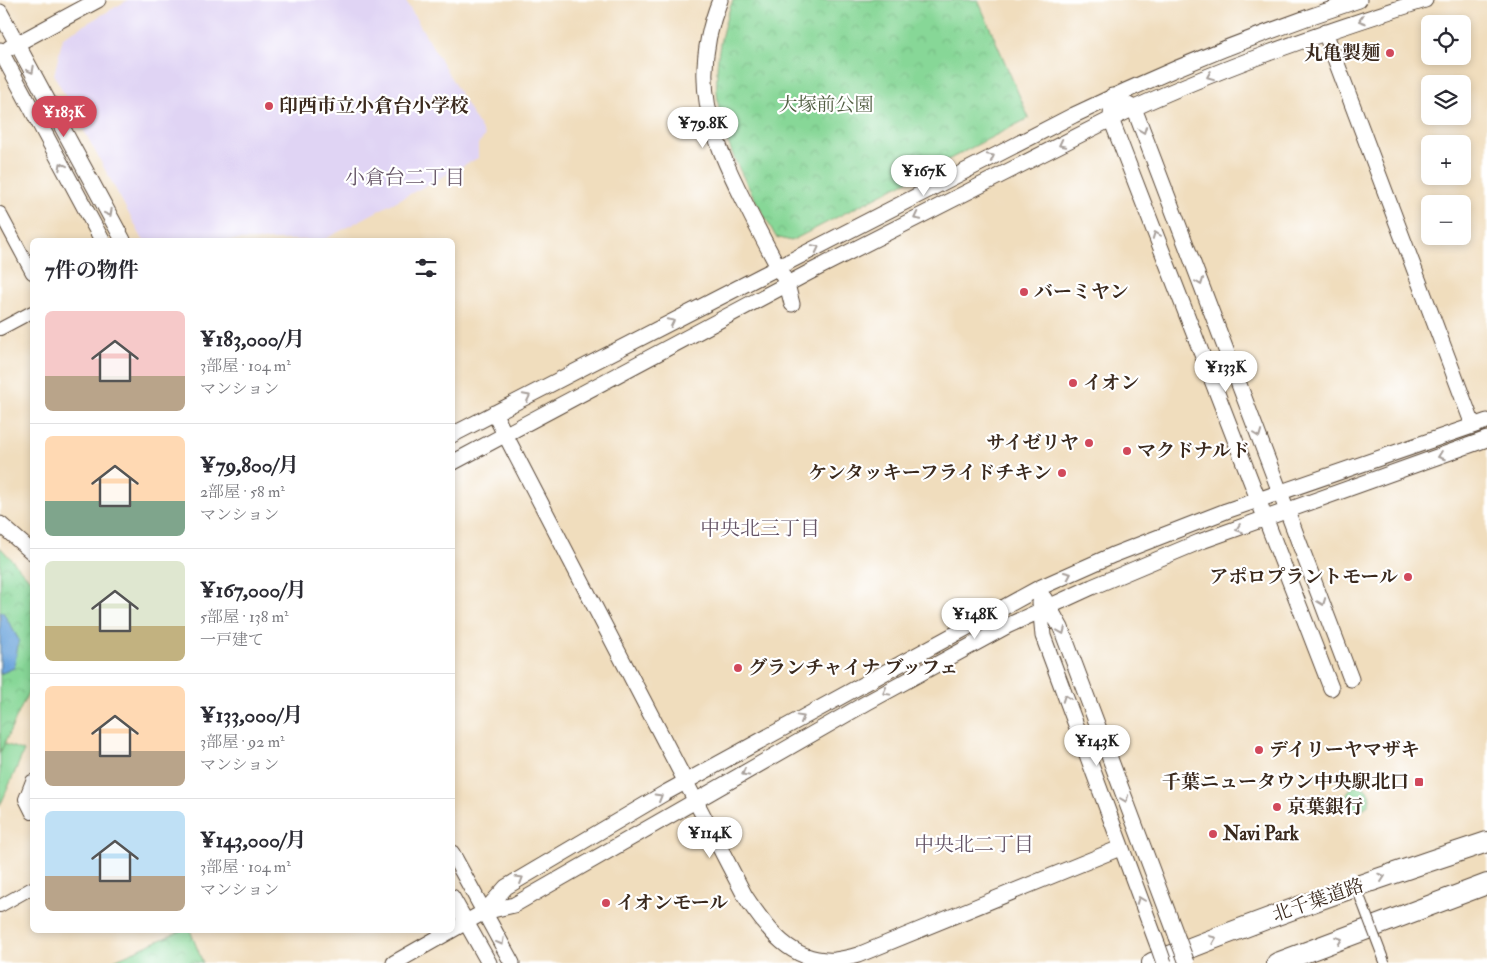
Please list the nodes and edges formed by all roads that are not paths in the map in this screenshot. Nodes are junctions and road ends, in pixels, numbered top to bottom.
1 (98, 0) edge
2 (720, 0) edge
3 (1359, 0) edge
4 (1425, 0) edge
5 (0, 12) edge
6 (1325, 32) junction
7 (17, 44) junction
8 (1, 51) edge
9 (1112, 96) junction
10 (1134, 108) junction
11 (1111, 118) junction
12 (0, 213) edge
13 (12, 235) junction
14 (101, 238) edge
15 (122, 238) edge
16 (0, 241) edge
17 (778, 267) junction
18 (30, 269) edge
19 (787, 284) junction
20 (797, 301) dead end
21 (30, 313) edge
22 (0, 329) edge
23 (494, 413) junction
24 (1480, 423) edge
25 (455, 433) edge
26 (506, 435) junction
27 (1487, 439) edge
28 (455, 461) edge
29 (1280, 492) junction
30 (1258, 500) junction
31 (1287, 511) junction
32 (1266, 519) junction
33 (0, 524) edge
34 (30, 552) edge
35 (1039, 588) junction
36 (1045, 609) junction
37 (1351, 679) dead end
38 (1331, 688) dead end
39 (686, 781) junction
40 (30, 786) edge
41 (696, 801) junction
42 (30, 810) edge
43 (1487, 842) edge
44 (1120, 848) junction
45 (455, 859) edge
46 (1352, 876) dead end
47 (1487, 884) edge
48 (30, 889) edge
49 (455, 902) edge
50 (0, 906) edge
51 (484, 912) junction
52 (466, 922) junction
53 (455, 928) edge
54 (447, 933) edge
55 (1155, 954) edge
56 (394, 963) edge
57 (489, 963) edge
58 (512, 963) edge
59 (1164, 963) edge
60 (1187, 963) edge
61 (1277, 963) edge
62 (1385, 963) edge

1 - 7 street
2 - 17 street
3 - 9 street
4 -> 6 street
5 - 7 street
6 -> 10 street
6 - 24 street
7 - 8 street
7 -> 15 street
14 -> 8 street
9 - 10 street
9 - 11 street
17 -> 9 street
10 - 11 street
10 -> 29 street
11 -> 19 street
30 -> 11 street
12 - 13 street
13 - 16 street
13 - 18 street
17 - 19 street
23 -> 17 street
19 - 20 street
19 - 26 street
21 - 22 street
23 - 25 street
23 - 26 street
24 - 29 street
26 - 28 street
26 - 39 street
27 -> 31 street
29 - 30 street
29 - 31 street
30 - 32 street
35 -> 30 street
31 - 32 street
31 -> 37 street
32 -> 36 street
32 - 38 street
33 - 34 street
35 - 36 street
39 -> 35 street
36 -> 41 street
44 -> 36 street
36 -> 60 street, bridge
39 - 41 street
51 -> 39 street
40 - 42 street
41 - 44 street
41 - 51 street
55 -> 43 highway, 北千葉道路
55 -> 44 street
45 - 51 street
46 - 62 street, bridge
61 -> 47 highway
48 - 50 street
49 - 52 street
51 - 52 street
51 -> 58 street
52 - 53 street
52 - 57 street
54 - 56 street
55 - 59 street, bridge

